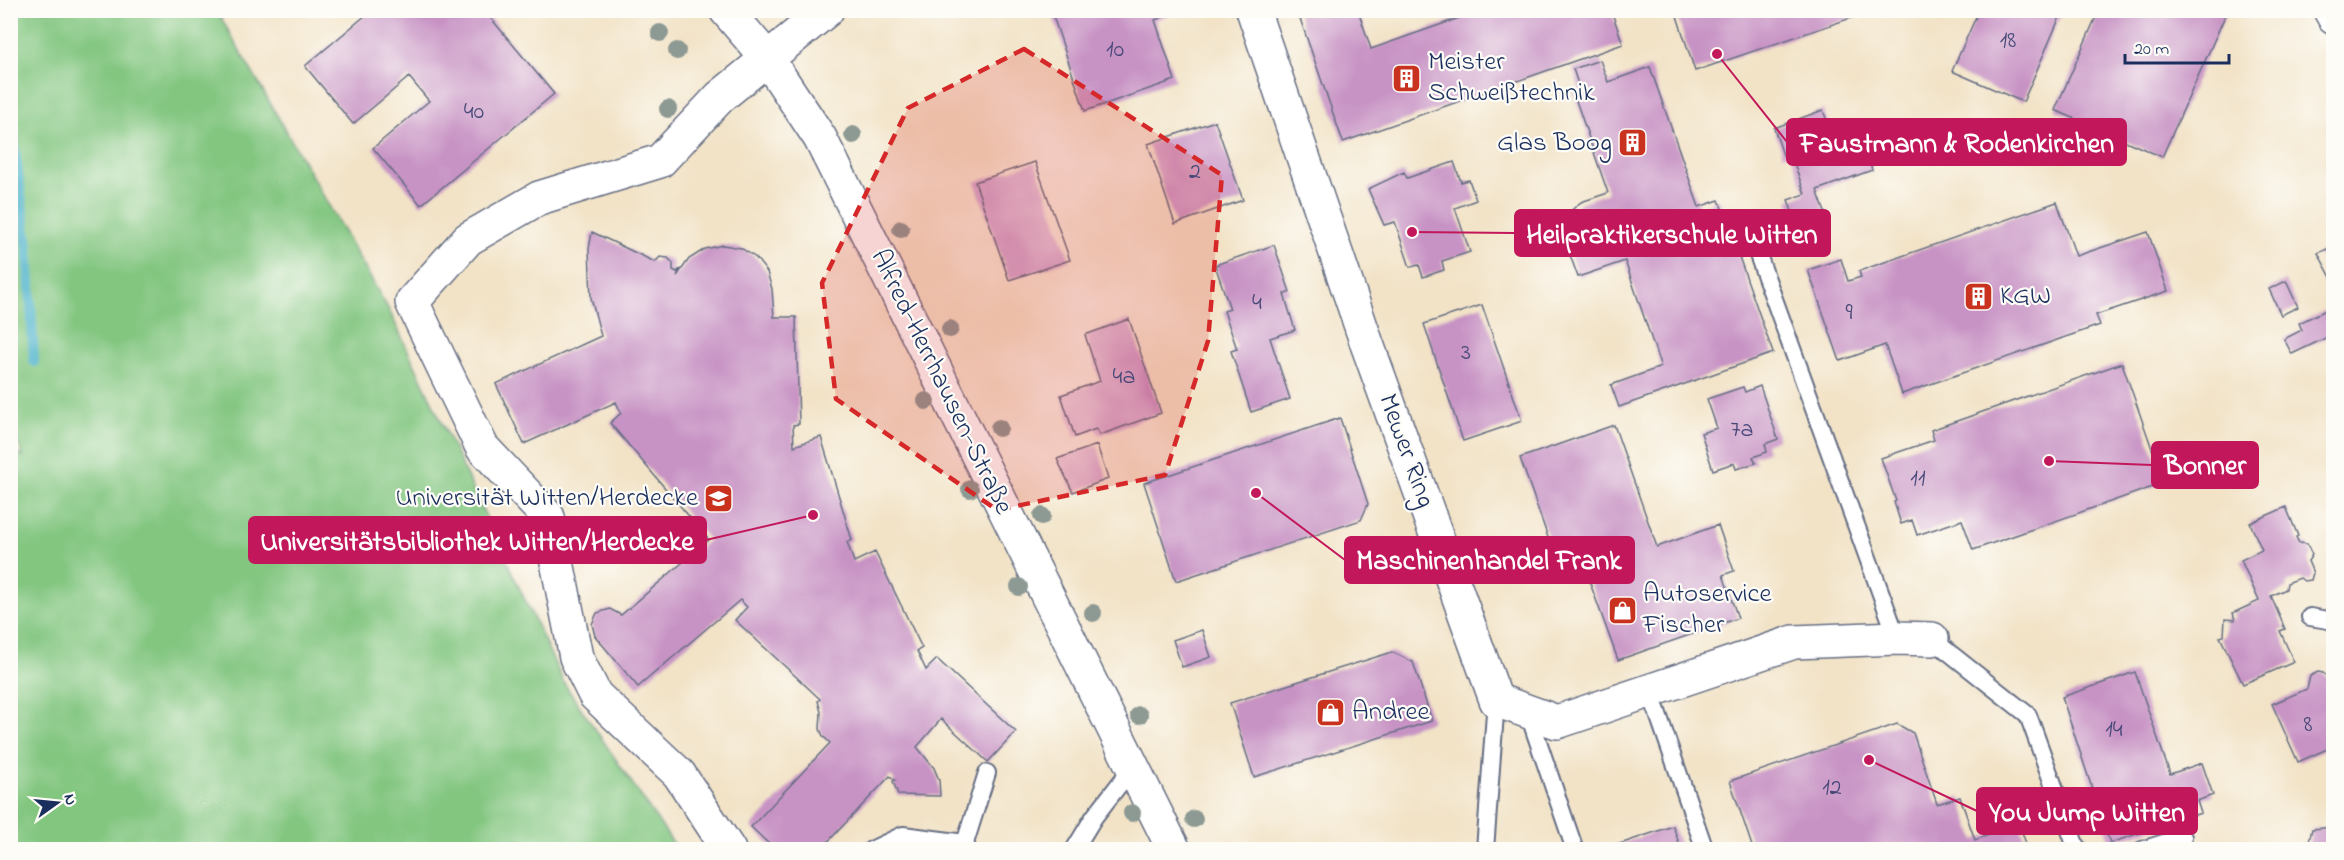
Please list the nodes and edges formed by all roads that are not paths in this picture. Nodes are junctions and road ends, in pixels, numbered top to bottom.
1 (726, 10) edge
2 (827, 10) edge
3 (1253, 10) edge
4 (2330, 10) edge
5 (2334, 17) edge
6 (767, 58) junction
7 (1749, 230) dead end
8 (2310, 617) dead end
9 (2334, 621) edge
10 (1897, 638) junction
11 (1932, 639) joint
12 (1650, 691) junction
13 (1496, 700) junction
14 (1528, 712) junction
15 (1132, 768) junction
16 (987, 773) dead end
17 (2182, 837) dead end
18 (966, 847) edge
19 (729, 849) edge
20 (871, 849) edge
21 (1074, 849) edge
22 (1174, 849) edge
23 (1485, 849) edge
24 (1575, 849) edge
25 (1705, 849) edge
26 (2080, 849) edge
27 (2142, 849) edge

1 - 6 street, Alfred-Herrhausen-Straße
2 - 6 street
3 - 13 street, Mewer Ring
4 - 5 street
6 - 15 street, Alfred-Herrhausen-Straße
6 - 19 street
7 - 10 lane
8 - 9 lane
10 - 11 street
10 - 12 street
11 - 26 lane
12 - 14 street
12 - 25 lane
13 - 14 street
13 - 23 lane
14 - 24 lane
15 - 21 lane
15 - 22 street, Alfred-Herrhausen-Straße
16 - 18 lane
17 - 27 lane
18 - 20 lane

